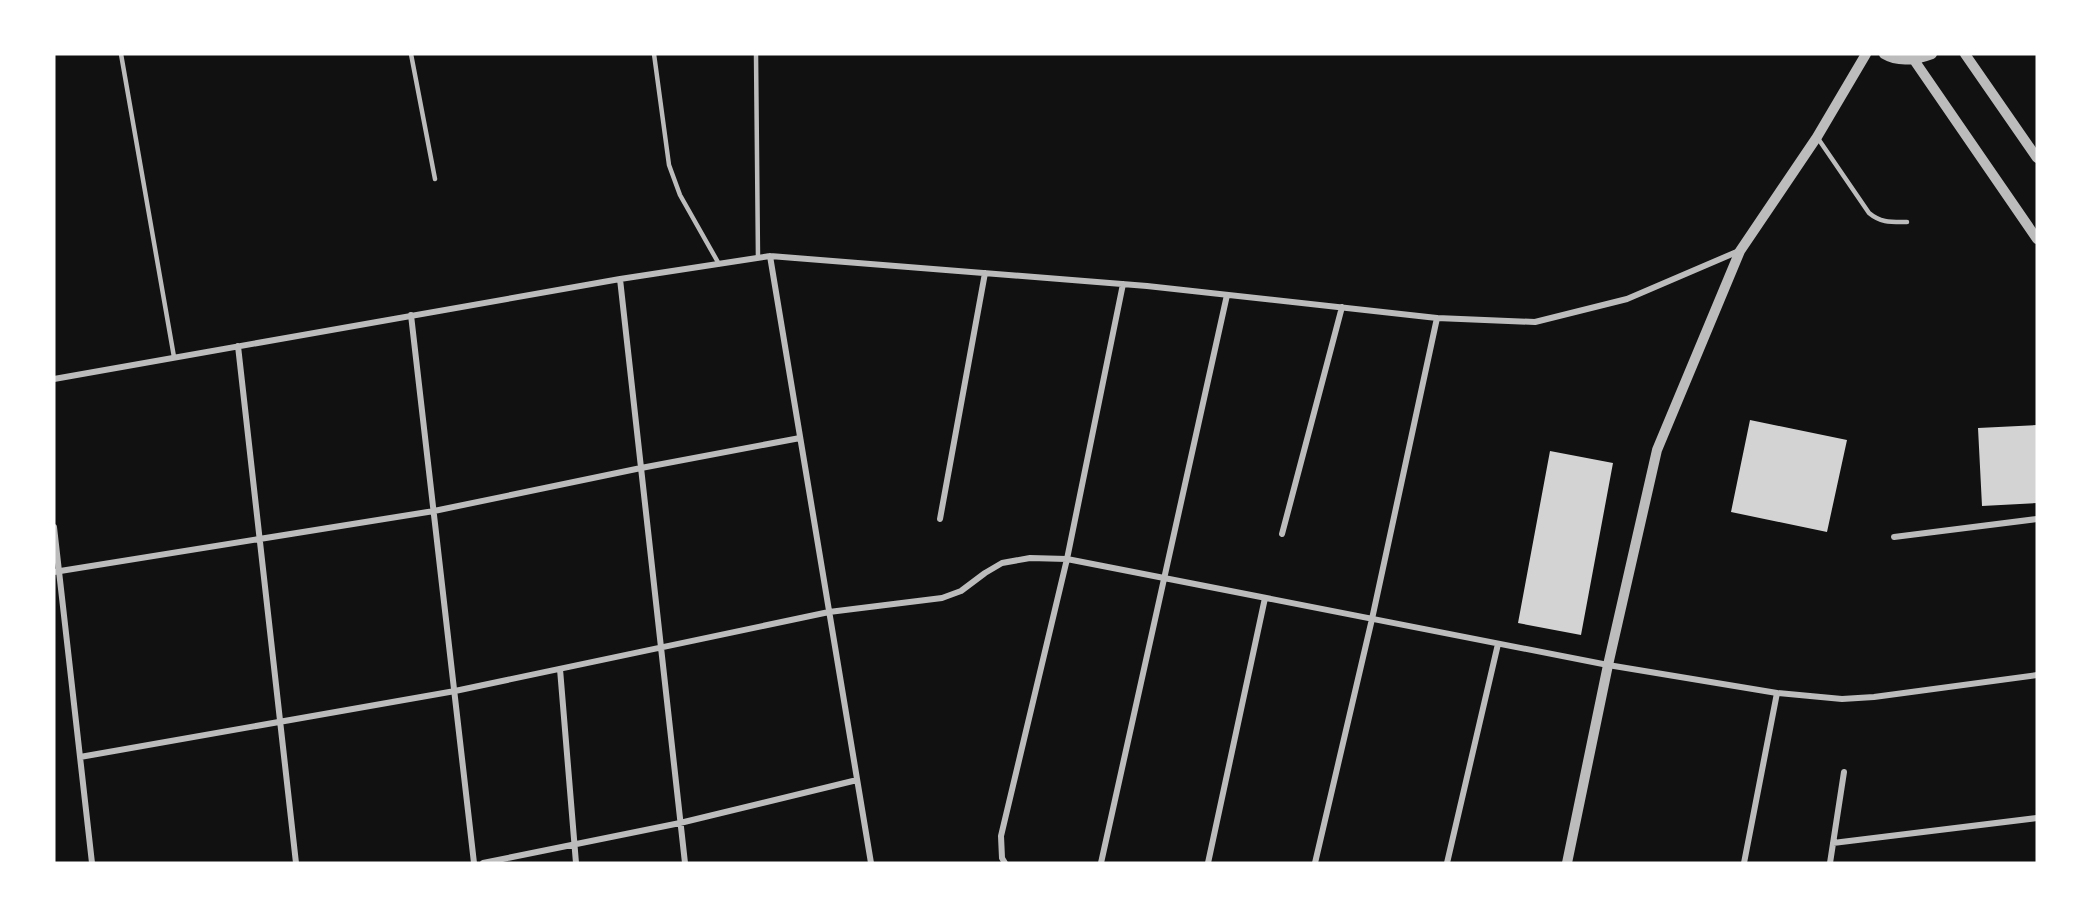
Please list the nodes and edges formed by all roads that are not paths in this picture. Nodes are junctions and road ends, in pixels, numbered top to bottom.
1 (121, 54) edge
2 (411, 54) edge
3 (654, 54) edge
4 (756, 54) edge
5 (1866, 54) edge
6 (1884, 54) edge
7 (1932, 54) edge
8 (1965, 54) edge
9 (1914, 60) junction
10 (1817, 137) junction
11 (2037, 158) edge
12 (435, 179) dead end
13 (1906, 222) dead end
14 (2037, 239) edge
15 (1740, 251) junction
16 (770, 256) junction
17 (758, 258) junction
18 (719, 264) junction
19 (985, 273) junction
20 (620, 279) junction
21 (1123, 284) junction
22 (1227, 295) junction
23 (1342, 308) junction
24 (411, 315) junction
25 (1437, 318) junction
26 (238, 346) junction
27 (174, 357) junction
28 (54, 378) edge
29 (800, 438) junction
30 (641, 468) junction
31 (434, 511) junction
32 (940, 519) dead end
33 (2037, 519) edge
34 (54, 527) edge
35 (1282, 534) dead end
36 (1894, 537) dead end
37 (260, 540) junction
38 (1066, 559) junction
39 (56, 572) edge
40 (1165, 578) junction
41 (1265, 598) junction
42 (829, 612) junction
43 (1372, 619) junction
44 (1498, 644) junction
45 (661, 648) junction
46 (1608, 665) junction
47 (560, 669) junction
48 (2037, 675) edge
49 (454, 691) junction
50 (1777, 693) junction
51 (280, 722) junction
52 (80, 757) junction
53 (1844, 772) dead end
54 (857, 780) junction
55 (2037, 818) edge
56 (680, 823) junction
57 (1833, 843) junction
58 (574, 844) junction
59 (92, 863) edge
60 (296, 863) edge
61 (474, 863) edge
62 (483, 863) edge
63 (576, 863) edge
64 (685, 863) edge
65 (871, 863) edge
66 (1005, 863) edge
67 (1101, 863) edge
68 (1208, 863) edge
69 (1315, 863) edge
70 (1447, 863) edge
71 (1567, 863) edge
72 (1744, 863) edge
73 (1830, 863) edge

1 - 27 lane
2 - 12 lane
3 - 18 lane
4 - 17 lane
5 - 10 street
6 - 9 street
7 - 9 street
8 - 11 street
9 - 14 street
10 - 13 lane
10 - 15 street
15 - 25 street
15 - 46 street
16 - 17 street
16 - 19 street
16 - 29 street
17 - 18 street
18 - 20 street
19 - 21 street
19 - 32 street
20 - 24 street
20 - 30 street
21 - 22 street
21 - 38 street
22 - 23 street
22 - 40 street
23 - 25 street
23 - 35 street
24 - 26 street
24 - 31 street
25 - 43 street
26 - 27 street
26 - 37 street
27 - 28 street
29 - 30 street
29 - 42 street
30 - 31 street
30 - 45 street
31 - 37 street
31 - 49 street
33 - 36 street
34 - 39 street
37 - 39 street
37 - 51 street
38 - 40 street
38 - 42 street
38 - 66 street
39 - 52 street
40 - 41 street
40 - 67 street
41 - 43 street
41 - 68 street
42 - 45 street
42 - 54 street
43 - 44 street
43 - 69 street
44 - 46 street
44 - 70 street
45 - 47 street
45 - 56 street
46 - 50 street
46 - 71 street
47 - 49 street
47 - 58 street
48 - 50 street
49 - 51 street
49 - 61 street
50 - 72 street
51 - 52 street
51 - 60 street
52 - 59 street
53 - 57 street
54 - 56 street
54 - 65 street
55 - 57 street
56 - 58 street
56 - 64 street
57 - 73 street
58 - 62 street
58 - 63 street

